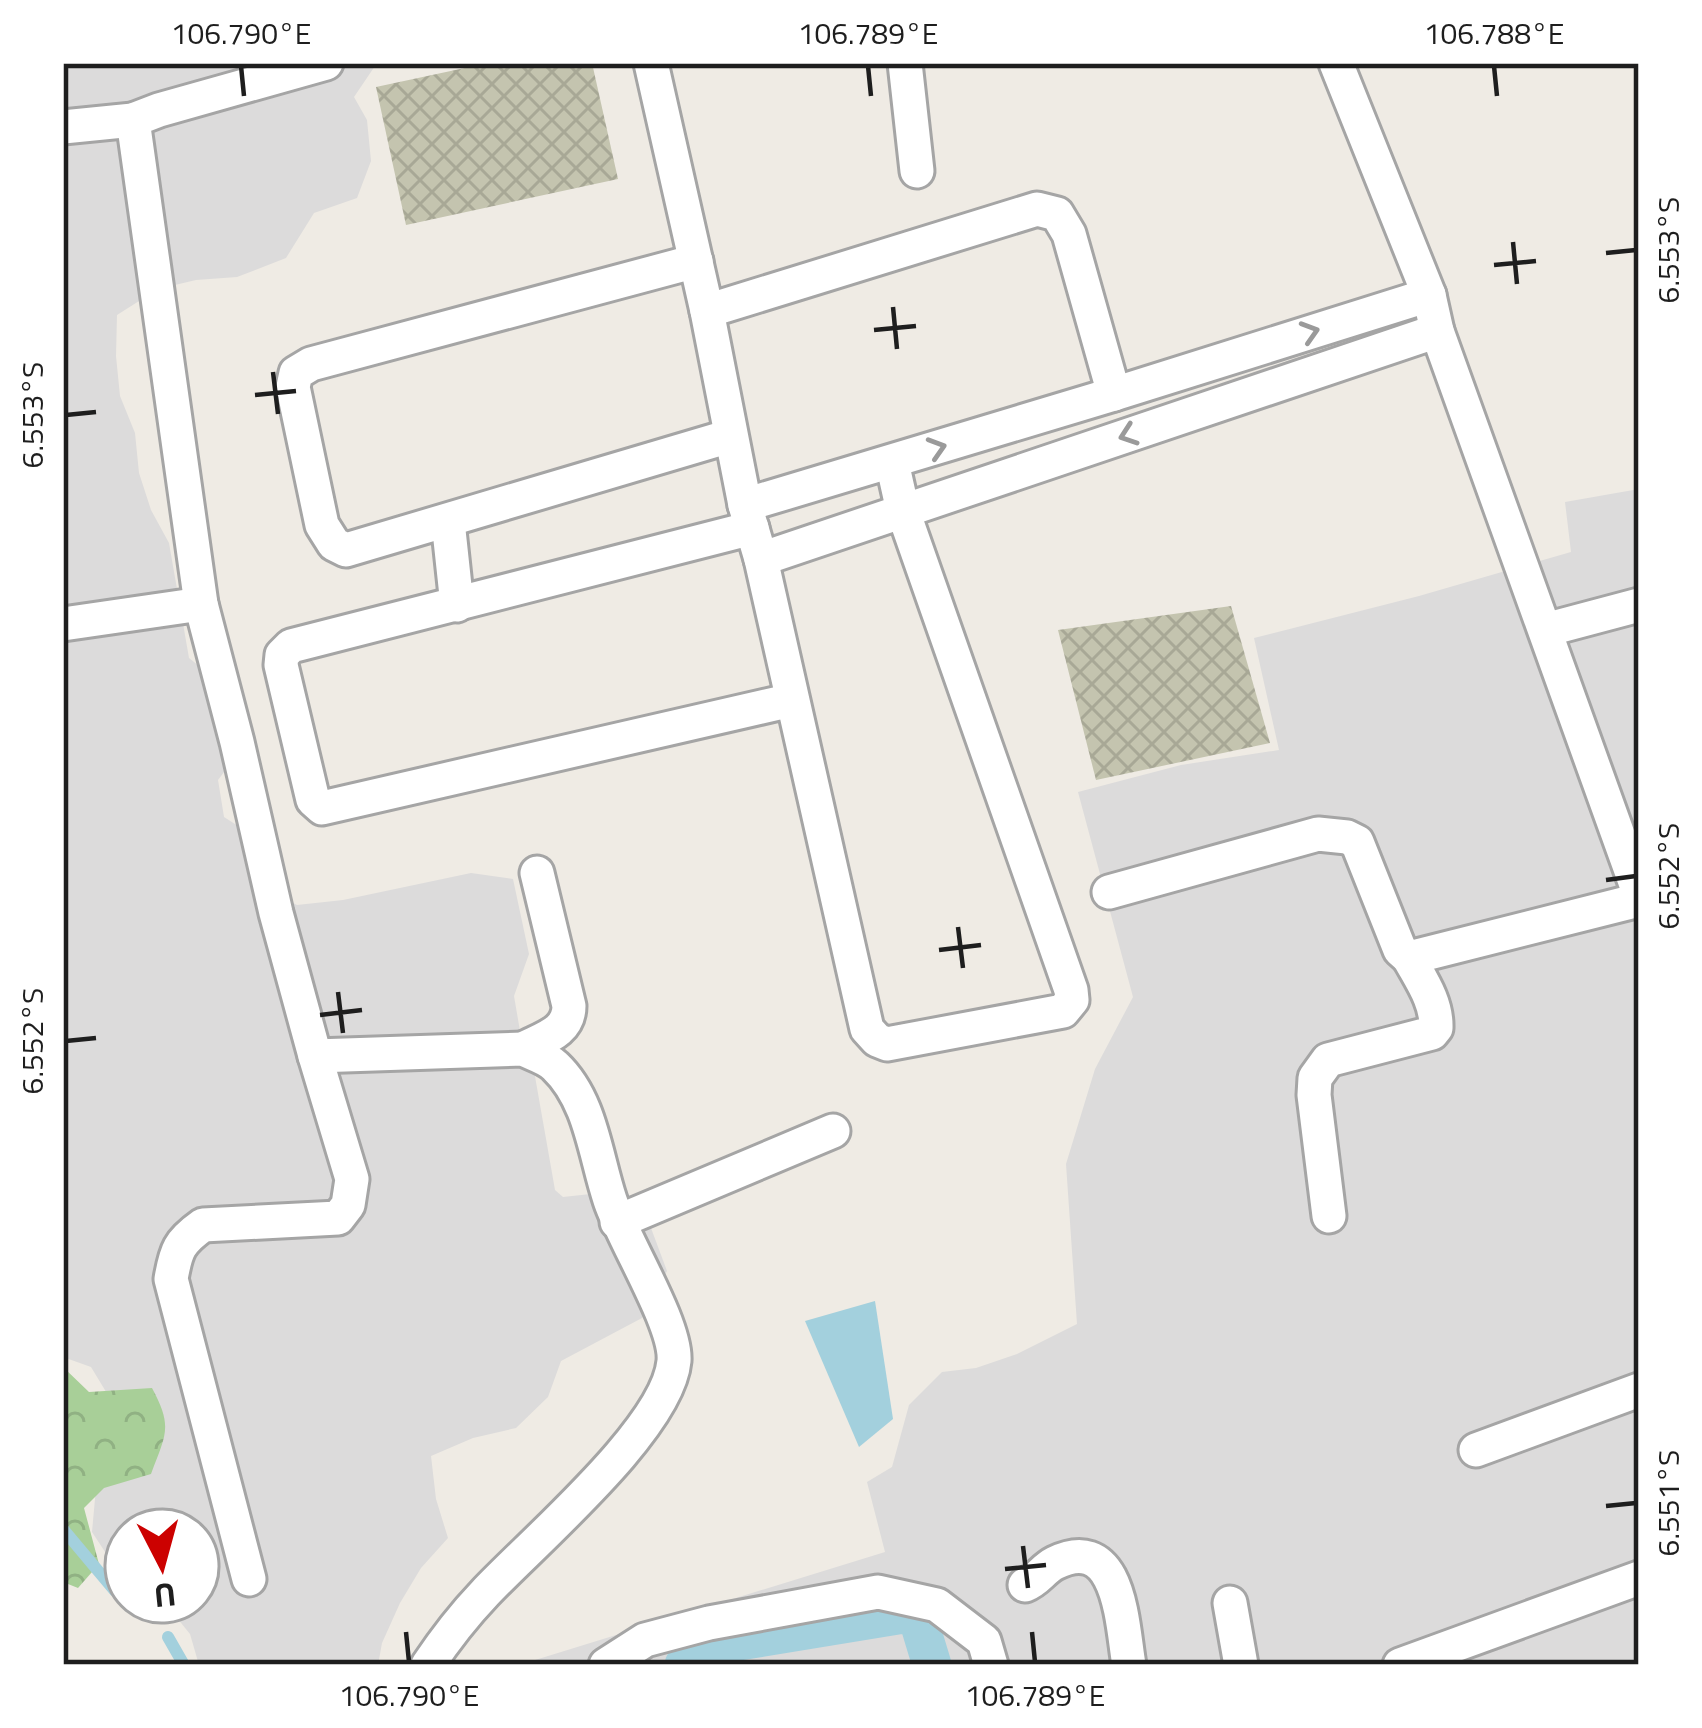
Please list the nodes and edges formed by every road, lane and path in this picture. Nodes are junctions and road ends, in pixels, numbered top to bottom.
1 (651, 63) edge
2 (905, 63) edge
3 (1336, 63) edge
4 (310, 64) edge
5 (133, 120) junction
6 (63, 127) edge
7 (917, 172) dead end
8 (697, 261) junction
9 (1429, 295) junction
10 (707, 310) junction
11 (1438, 331) junction
12 (1173, 374) junction
13 (1114, 394) junction
14 (1190, 415) junction
15 (730, 436) junction
16 (892, 462) junction
17 (903, 511) junction
18 (448, 521) junction
19 (752, 531) junction
20 (201, 604) junction
21 (457, 605) junction
22 (1639, 605) edge
23 (63, 624) edge
24 (1545, 630) junction
25 (791, 700) junction
26 (536, 873) dead end
27 (1108, 892) dead end
28 (1639, 897) edge
29 (1409, 958) junction
30 (523, 1048) junction
31 (315, 1056) junction
32 (833, 1131) dead end
33 (1329, 1216) dead end
34 (617, 1222) junction
35 (1639, 1390) edge
36 (1476, 1450) dead end
37 (1639, 1578) edge
38 (249, 1579) dead end
39 (1025, 1585) dead end
40 (1230, 1603) dead end
41 (428, 1665) edge
42 (606, 1665) edge
43 (991, 1665) edge
44 (1129, 1665) edge
45 (1241, 1665) edge
46 (1400, 1665) edge

1 - 8 street
2 - 7 street
3 - 9 street
4 - 5 street
5 - 6 street
5 - 20 street
8 - 10 street
8 - 18 street
9 - 11 street
12 -> 9 street
10 - 13 street
10 - 15 street
11 - 14 street
11 - 24 street
12 - 13 street
12 - 14 street
16 -> 13 street
14 -> 17 street
15 - 18 street
15 - 19 street
16 - 17 street
16 - 19 street
17 - 19 street
17 - 25 street
18 - 21 street
19 - 21 street
19 - 25 street
20 - 23 street
20 - 31 street
21 - 25 street
22 - 24 street
24 - 28 street
26 - 30 street
27 - 29 street
28 - 29 street
29 - 33 street
30 - 31 street
30 - 34 street
31 - 38 street
32 - 34 street
34 - 41 street
35 - 36 street
37 - 46 street
39 - 44 street
40 - 45 street
42 - 43 street

